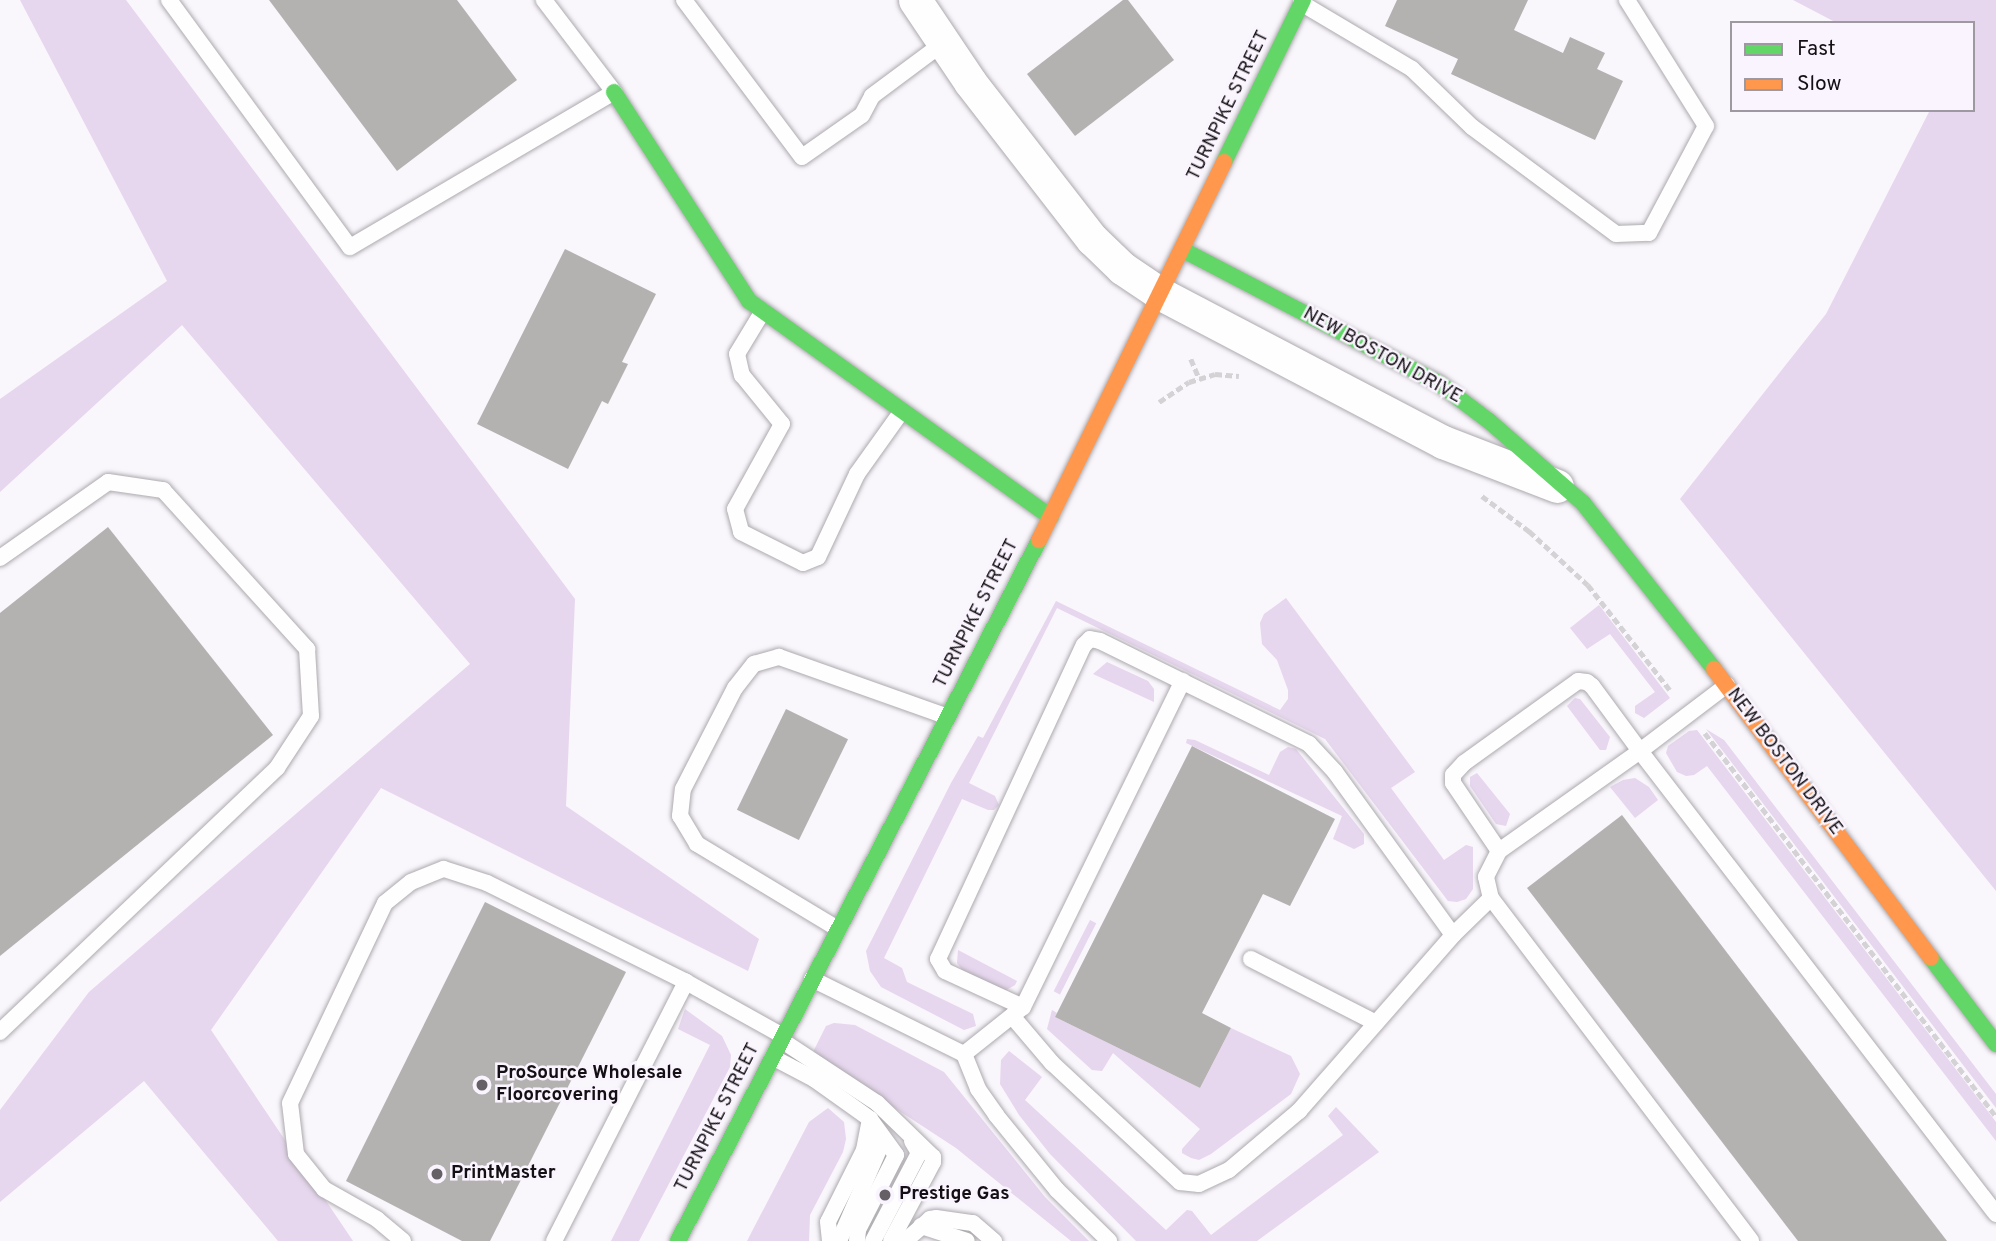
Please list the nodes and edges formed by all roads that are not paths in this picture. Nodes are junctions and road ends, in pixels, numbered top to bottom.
1 (169, 0) edge
2 (544, 0) edge
3 (684, 0) edge
4 (915, 0) edge
5 (1627, 0) edge
6 (1302, 2) edge
7 (943, 43) junction
8 (614, 92) junction
9 (1183, 250) junction
10 (1159, 293) junction
11 (763, 311) junction
12 (902, 411) junction
13 (1564, 488) junction
14 (1051, 517) junction
15 (0, 558) edge
16 (1182, 681) junction
17 (1727, 685) junction
18 (948, 717) junction
19 (1640, 751) junction
20 (1499, 850) junction
21 (1491, 898) junction
22 (838, 929) junction
23 (1453, 935) junction
24 (1251, 959) dead end
25 (812, 979) junction
26 (686, 982) junction
27 (1017, 1011) junction
28 (1376, 1023) junction
29 (0, 1032) edge
30 (782, 1038) junction
31 (1996, 1044) edge
32 (964, 1054) junction
33 (774, 1058) junction
34 (874, 1111) junction
35 (1996, 1214) edge
36 (921, 1226) junction
37 (403, 1241) edge
38 (554, 1241) edge
39 (678, 1241) edge
40 (830, 1241) edge
41 (839, 1241) edge
42 (856, 1241) edge
43 (873, 1241) edge
44 (891, 1241) edge
45 (905, 1241) edge
46 (967, 1241) edge
47 (994, 1241) edge
48 (1109, 1241) edge
49 (1751, 1241) edge

1 - 8 lane
2 - 8 lane
3 - 7 lane
4 - 7 street, NEW BOSTON DRIVE
5 - 6 lane
6 - 9 street, TURNPIKE STREET
7 - 10 street, NEW BOSTON DRIVE
8 - 11 street
9 - 10 street, TURNPIKE STREET
9 - 13 street, NEW BOSTON DRIVE
10 - 13 street, NEW BOSTON DRIVE
10 - 14 street, TURNPIKE STREET
11 - 12 street
11 - 12 lane
12 - 14 street
13 - 17 street, NEW BOSTON DRIVE
14 - 18 street, TURNPIKE STREET
15 - 29 lane
16 - 23 lane
16 - 27 lane
16 - 27 lane
17 - 19 lane
17 - 31 street, NEW BOSTON DRIVE
18 - 22 street, TURNPIKE STREET
18 - 22 lane
19 - 20 lane
19 - 20 lane
19 - 35 lane
20 - 21 lane
21 - 23 lane
21 - 49 lane
22 - 25 street, TURNPIKE STREET
23 - 28 lane
24 - 28 lane
25 - 30 street, TURNPIKE STREET
25 - 32 lane
26 - 30 lane
26 - 37 lane
26 - 38 lane
27 - 28 lane
27 - 32 lane
30 - 33 street, TURNPIKE STREET
30 - 34 lane
32 - 48 lane
33 - 34 lane
33 - 39 street, TURNPIKE STREET
34 - 40 lane
34 - 41 lane
34 - 42 lane
34 - 43 lane
34 - 44 lane
36 - 45 lane
36 - 46 lane
36 - 47 lane

